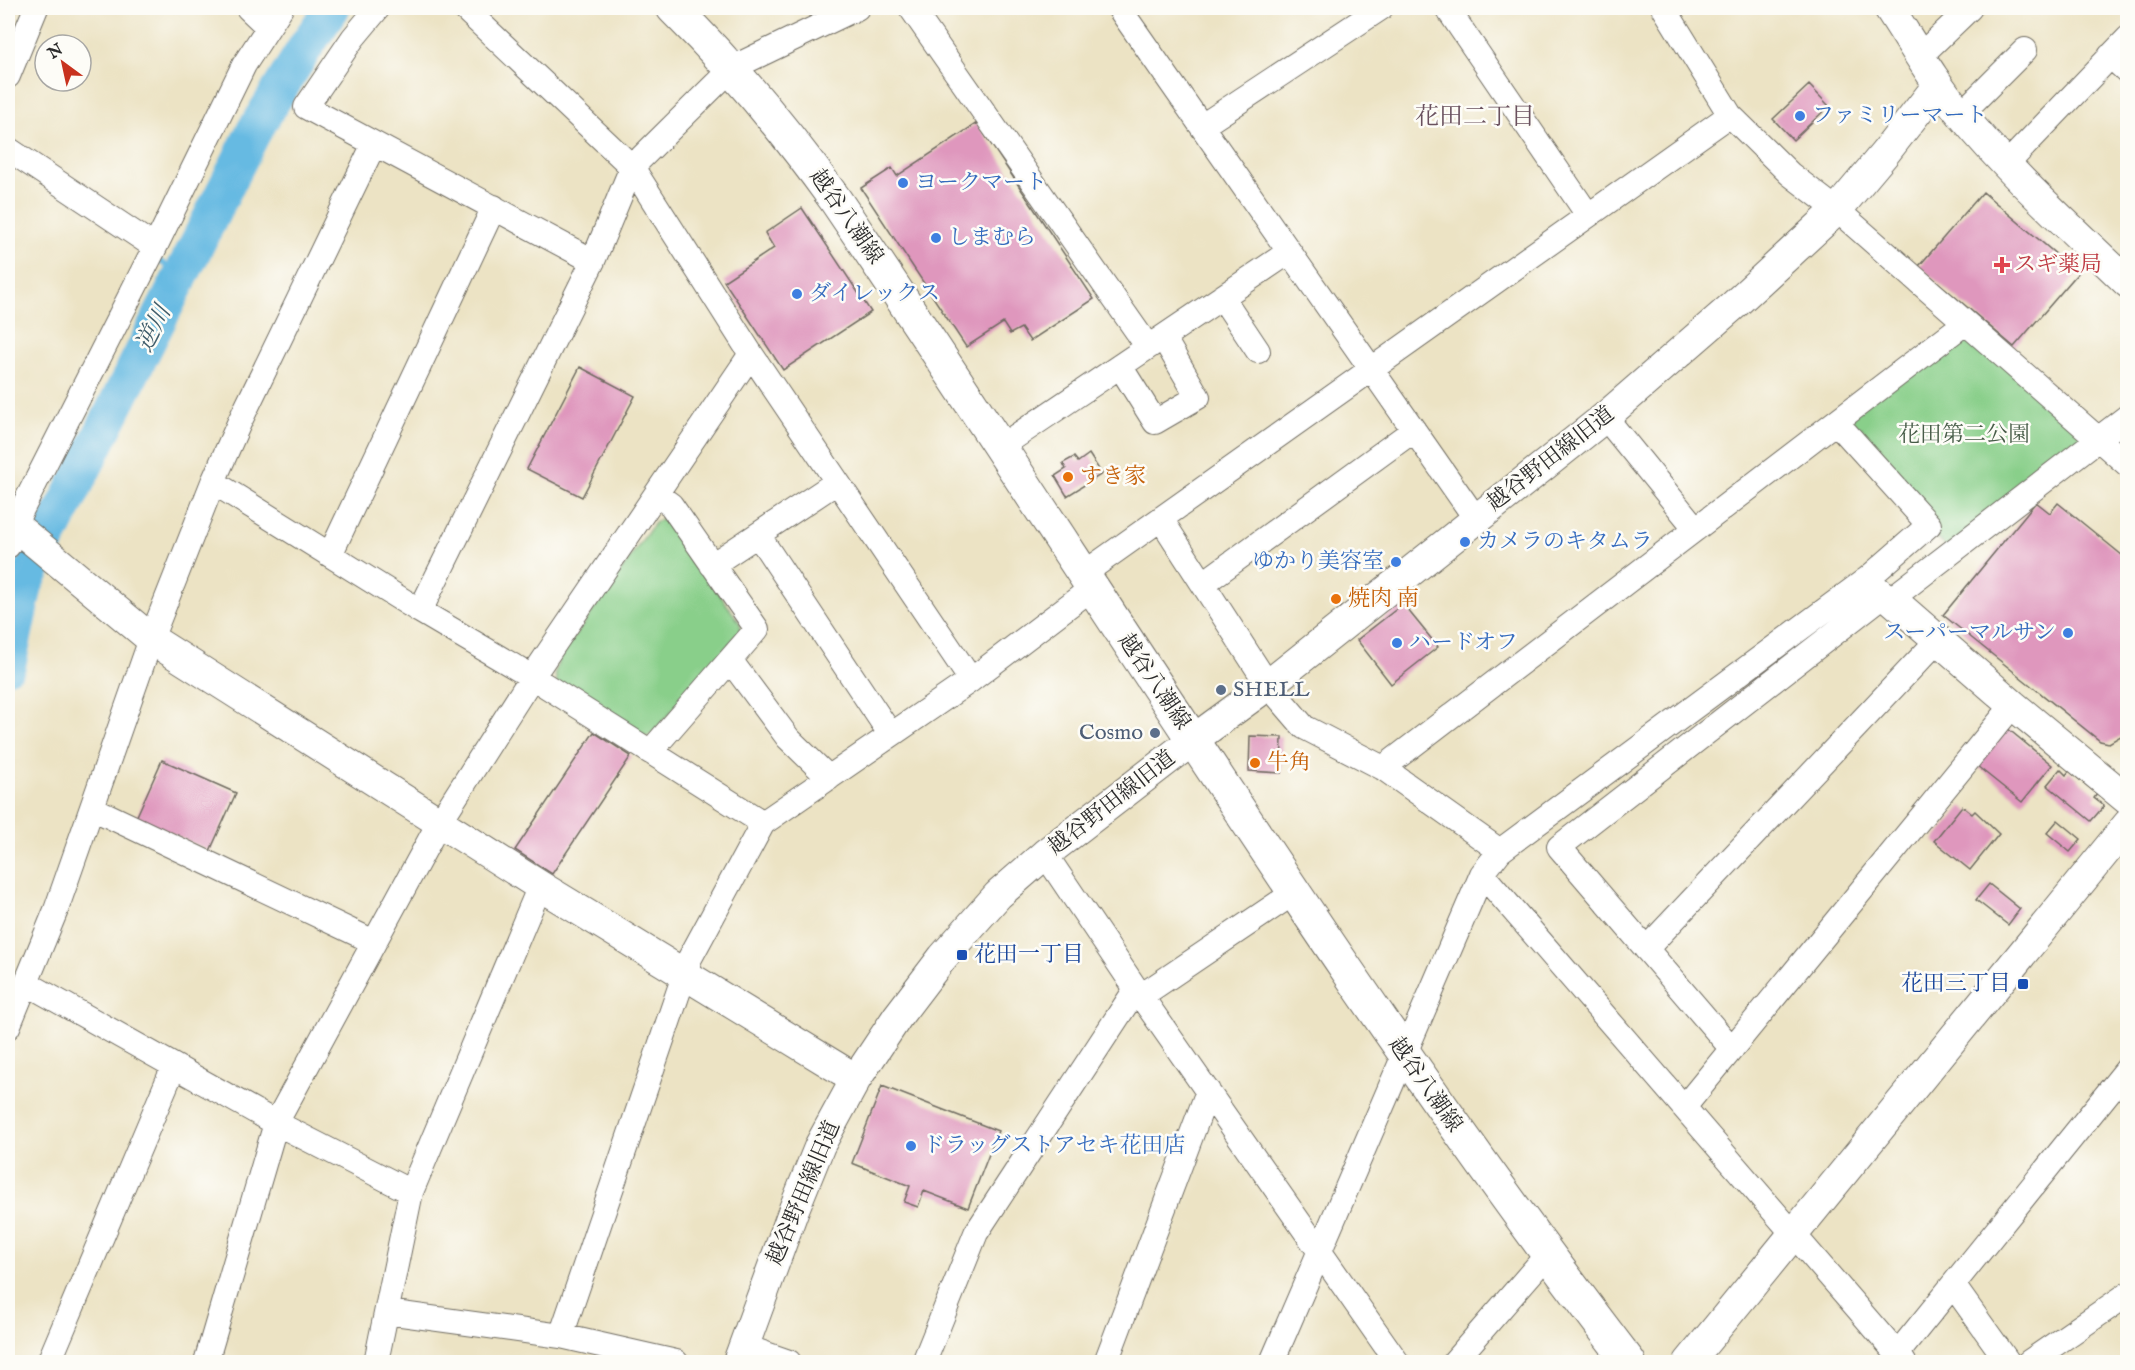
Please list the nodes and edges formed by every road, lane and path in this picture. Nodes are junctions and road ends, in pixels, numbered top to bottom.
1 (36, 8) edge
2 (248, 8) edge
3 (378, 8) edge
4 (464, 8) edge
5 (673, 8) edge
6 (856, 8) edge
7 (911, 8) edge
8 (1120, 8) edge
9 (1382, 8) edge
10 (1447, 8) edge
11 (1664, 8) edge
12 (1889, 8) edge
13 (1970, 8) edge
14 (274, 17) edge
15 (2127, 38) edge
16 (2025, 50) dead end
17 (1920, 56) junction
18 (2110, 56) junction
19 (732, 68) junction
20 (2127, 72) edge
21 (8, 76) edge
22 (1938, 85) junction
23 (1730, 114) junction
24 (1960, 114) junction
25 (1202, 126) junction
26 (374, 144) junction
27 (8, 149) edge
28 (2006, 165) junction
29 (632, 167) junction
30 (494, 207) junction
31 (1837, 210) junction
32 (1588, 215) junction
33 (155, 247) junction
34 (1289, 252) junction
35 (593, 261) junction
36 (2127, 283) edge
37 (1222, 297) junction
38 (1965, 323) junction
39 (1156, 342) junction
40 (1258, 351) dead end
41 (750, 354) junction
42 (1120, 366) junction
43 (1371, 369) junction
44 (2127, 416) edge
45 (1605, 417) junction
46 (1836, 422) junction
47 (1414, 430) junction
48 (2097, 439) junction
49 (1000, 447) junction
50 (2127, 465) edge
51 (213, 482) junction
52 (837, 482) junction
53 (656, 494) junction
54 (1161, 519) junction
55 (1476, 519) junction
56 (1696, 530) junction
57 (14, 532) edge
58 (758, 535) junction
59 (330, 555) junction
60 (712, 565) junction
61 (1088, 581) junction
62 (1204, 583) junction
63 (1881, 590) junction
64 (420, 611) junction
65 (151, 639) junction
66 (1938, 640) junction
67 (730, 660) junction
68 (532, 677) junction
69 (970, 680) junction
70 (1268, 685) junction
71 (2013, 705) junction
72 (891, 735) junction
73 (1193, 740) junction
74 (650, 752) junction
75 (1383, 768) junction
76 (829, 778) junction
77 (2127, 800) edge
78 (92, 808) junction
79 (439, 823) junction
80 (763, 824) junction
81 (2127, 824) edge
82 (1500, 851) junction
83 (1046, 854) junction
84 (1482, 874) junction
85 (540, 886) junction
86 (1295, 892) junction
87 (374, 942) junction
88 (1646, 949) junction
89 (684, 976) junction
90 (26, 983) junction
91 (1139, 993) junction
92 (8, 1027) edge
93 (1732, 1049) junction
94 (1404, 1055) junction
95 (174, 1065) junction
96 (2127, 1068) edge
97 (856, 1079) junction
98 (1208, 1091) junction
99 (1685, 1107) junction
100 (276, 1123) junction
101 (411, 1192) junction
102 (1793, 1234) junction
103 (1320, 1250) junction
104 (1547, 1255) junction
105 (1953, 1285) junction
106 (2127, 1294) edge
107 (387, 1312) junction
108 (561, 1336) junction
109 (741, 1354) edge
110 (1900, 1358) edge
111 (49, 1362) edge
112 (206, 1362) edge
113 (376, 1362) edge
114 (676, 1362) edge
115 (789, 1362) edge
116 (924, 1362) edge
117 (1106, 1362) edge
118 (1272, 1362) edge
119 (1397, 1362) edge
120 (1455, 1362) edge
121 (1629, 1362) edge
122 (1689, 1362) edge
123 (2008, 1362) edge
124 (2029, 1362) edge

1 - 21 street
2 - 14 street
3 - 26 street
4 - 29 street
5 - 19 main road, 越谷八潮線
6 - 19 street
7 - 39 street
8 - 25 street
9 - 25 street
10 - 32 street
11 - 23 street
12 - 17 street
13 - 17 street
14 - 33 street
15 - 18 street
16 - 24 street
17 - 22 street
18 - 20 street
18 - 28 street
19 - 29 street
19 - 49 main road, 越谷八潮線
22 - 24 street
22 - 31 street, 越谷野田線旧道
23 - 31 street
23 - 32 street
24 - 28 street
25 - 34 street
26 - 30 street
26 - 51 street
27 - 33 street
28 - 36 street
29 - 35 street
29 - 41 street
30 - 35 street
30 - 59 street
31 - 38 street
31 - 45 street, 越谷野田線旧道
32 - 43 street
33 - 57 street
34 - 37 street
34 - 43 street
35 - 64 street
37 - 39 street
37 - 40 street
38 - 46 street
38 - 48 street
39 - 42 street
39 - 42 street
41 - 52 street
41 - 53 street
42 - 49 street
43 - 47 street
43 - 54 street
44 - 48 street
45 - 55 street, 越谷野田線旧道
45 - 56 street
46 - 56 street
46 - 63 street
47 - 55 street
47 - 62 street
48 - 50 street
48 - 63 street
49 - 61 main road, 越谷八潮線
51 - 59 street
51 - 65 street
52 - 58 street
52 - 69 street
53 - 60 street
53 - 68 street
54 - 61 street
54 - 62 street
55 - 70 street, 越谷野田線旧道
56 - 75 street
57 - 65 street
58 - 60 street
58 - 72 street
59 - 64 street
60 - 67 street
61 - 69 street
61 - 73 main road, 越谷八潮線
62 - 70 street
63 - 66 street
63 - 82 street
63 - 88 street
64 - 68 street
65 - 78 street
65 - 79 street
66 - 71 street
66 - 88 street
67 - 74 street
67 - 76 street
68 - 74 street
68 - 79 street
69 - 72 street
70 - 73 street, 越谷野田線旧道
70 - 75 street
71 - 77 street
71 - 93 street
72 - 76 street
73 - 83 street, 越谷野田線旧道
73 - 86 main road, 越谷八潮線
74 - 80 street
75 - 82 street
76 - 80 street
78 - 87 street
78 - 90 street
79 - 85 street
79 - 87 street
80 - 89 street
81 - 102 street
82 - 84 street
83 - 91 street
83 - 97 street, 越谷野田線旧道
84 - 94 street
84 - 99 street
85 - 89 street
85 - 101 street
86 - 91 street
86 - 94 main road, 越谷八潮線
87 - 100 street
88 - 93 street
89 - 97 street
89 - 108 street
90 - 92 street
90 - 95 street
91 - 98 street
91 - 116 street
93 - 99 street
94 - 103 street
94 - 104 main road, 越谷八潮線
95 - 100 street
95 - 111 street
96 - 105 street
97 - 109 street, 越谷野田線旧道
98 - 103 street
98 - 117 street
99 - 102 street
100 - 101 street
100 - 112 street
101 - 107 street
102 - 110 street
102 - 122 street
103 - 118 street
103 - 119 street
104 - 120 street
104 - 121 main road, 越谷八潮線
105 - 110 street
105 - 123 street
106 - 124 street
107 - 108 street
107 - 113 street
108 - 114 street
109 - 115 street

